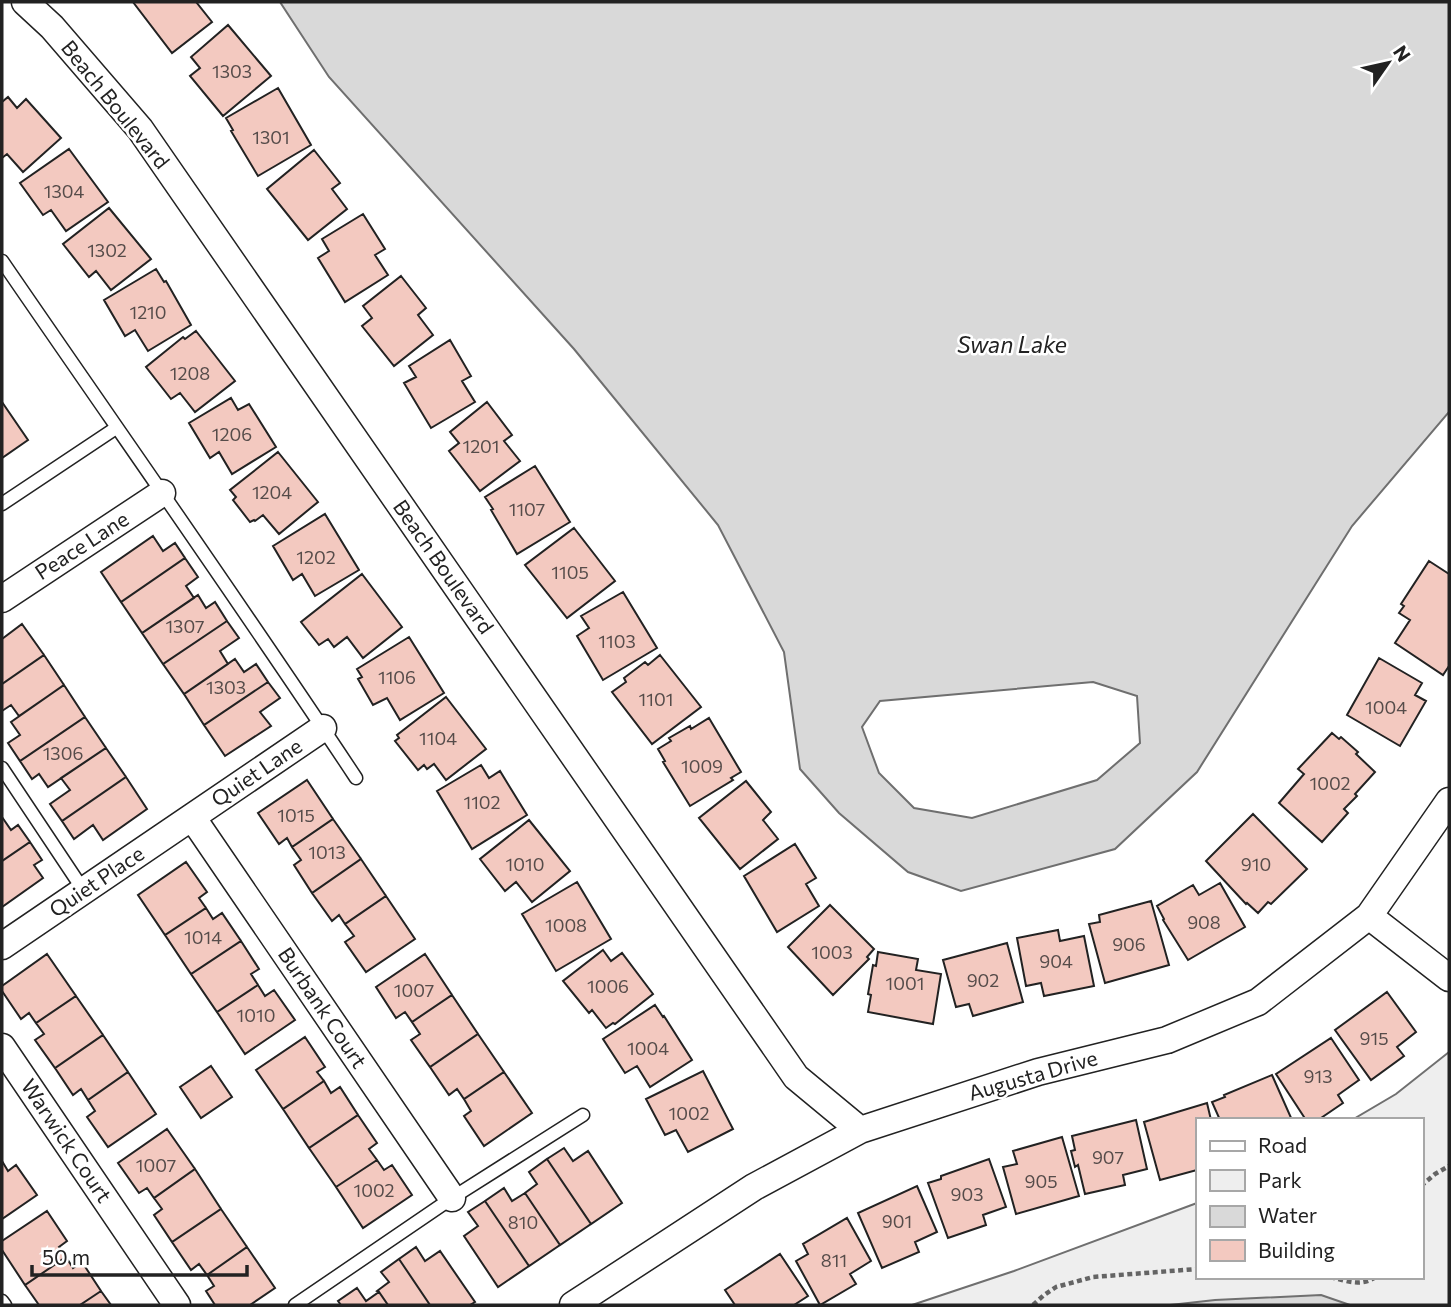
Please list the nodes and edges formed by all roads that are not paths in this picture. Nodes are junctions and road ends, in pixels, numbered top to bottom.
1 (25, 2) edge
2 (2, 261) edge
3 (116, 428) junction
4 (162, 493) junction
5 (2, 504) edge
6 (2, 599) edge
7 (323, 728) junction
8 (2, 768) edge
9 (356, 778) dead end
10 (1449, 802) edge
11 (192, 817) junction
12 (84, 891) junction
13 (1369, 916) junction
14 (2, 946) edge
15 (1449, 978) edge
16 (2, 1047) edge
17 (583, 1115) dead end
18 (860, 1130) junction
19 (452, 1199) junction
20 (2, 1301) edge
21 (5, 1305) edge
22 (177, 1305) edge
23 (295, 1305) edge
24 (573, 1305) edge

1 - 18 street, Beach Boulevard
2 - 3 lane
3 - 4 lane
3 - 5 lane
4 - 6 street, Peace Lane
4 - 7 lane
7 - 9 lane
7 - 11 street, Quiet Lane
8 - 12 lane
10 - 13 street, Augusta Drive
11 - 12 street, Quiet Place
11 - 19 street, Burbank Court
12 - 14 street, Quiet Place
13 - 15 street
13 - 18 street, Augusta Drive
16 - 22 street, Warwick Court
17 - 19 lane
18 - 24 street, Augusta Drive
19 - 23 lane
20 - 21 lane

